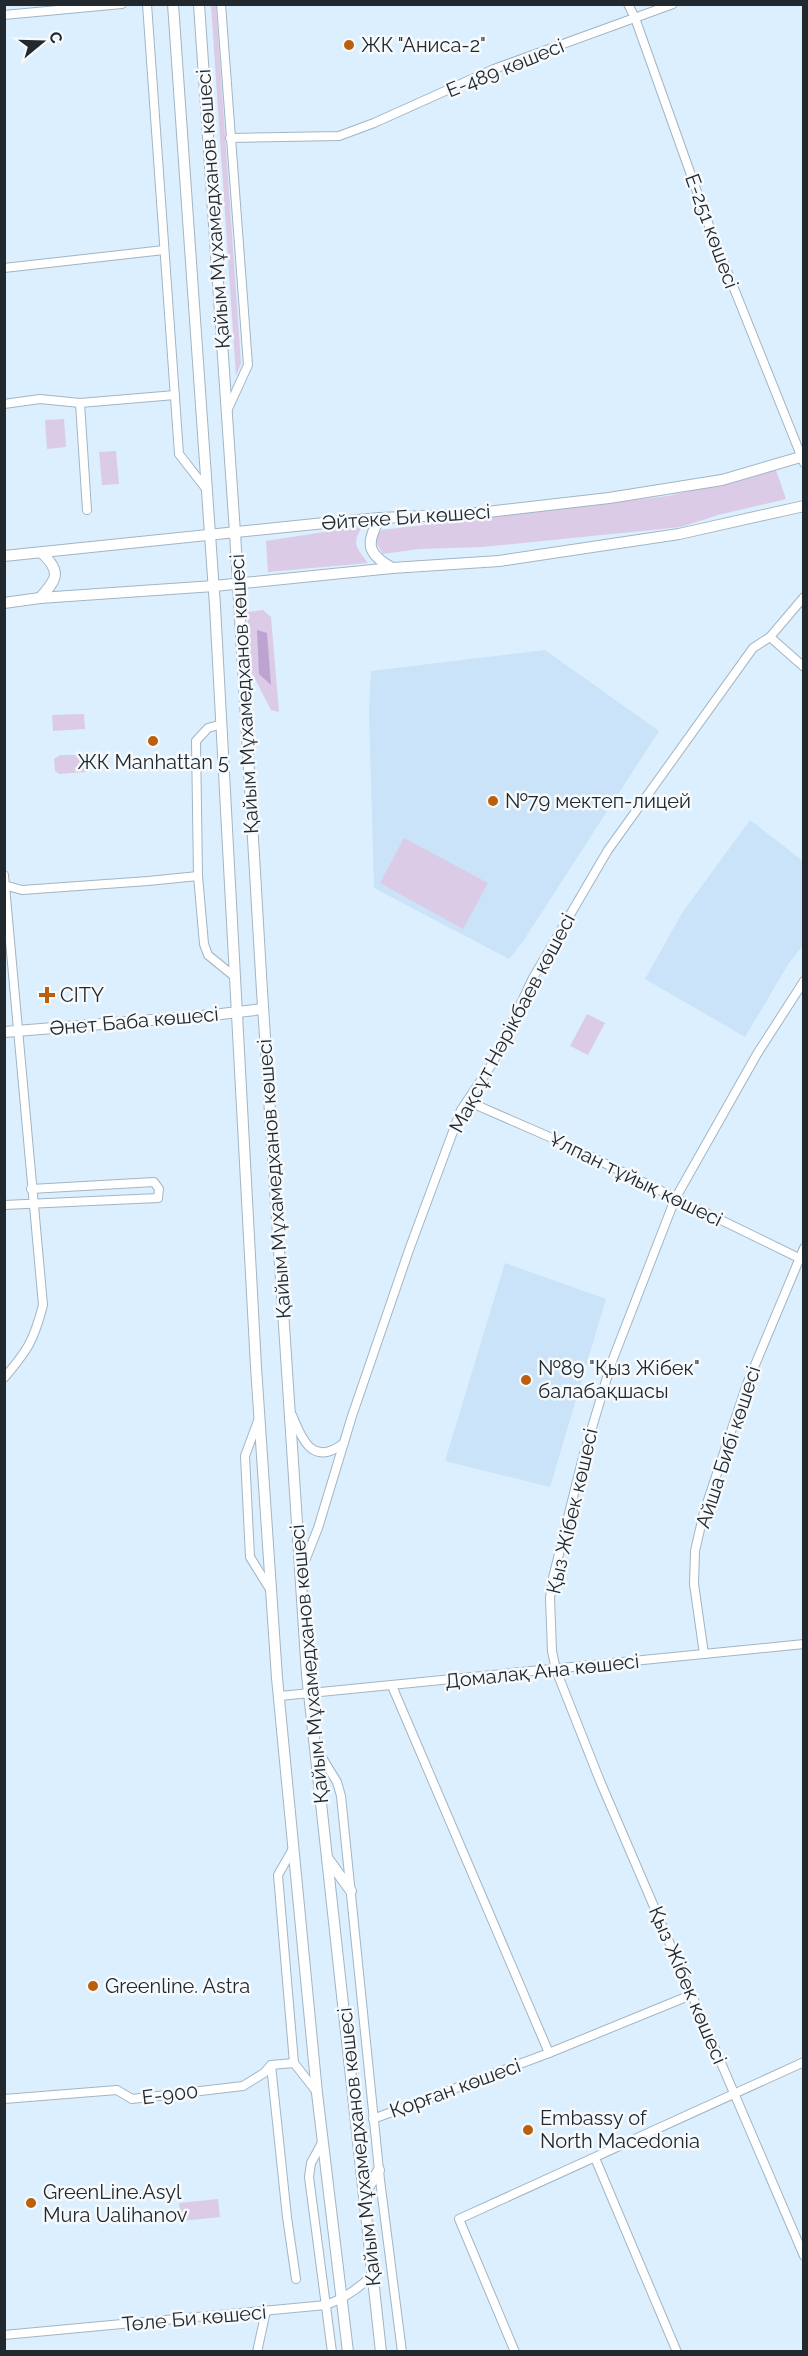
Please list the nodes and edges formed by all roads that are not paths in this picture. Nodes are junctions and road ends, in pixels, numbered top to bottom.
1 (122, 4) edge
2 (147, 4) edge
3 (173, 4) edge
4 (199, 4) edge
5 (221, 4) edge
6 (628, 4) edge
7 (673, 4) edge
8 (4, 15) edge
9 (635, 18) junction
10 (230, 138) junction
11 (164, 250) junction
12 (4, 268) edge
13 (175, 395) junction
14 (80, 403) junction
15 (4, 404) edge
16 (227, 411) junction
17 (803, 459) edge
18 (207, 490) junction
19 (804, 506) edge
20 (87, 510) dead end
21 (380, 518) junction
22 (235, 533) junction
23 (210, 535) junction
24 (42, 553) junction
25 (4, 556) edge
26 (392, 568) junction
27 (238, 584) junction
28 (214, 586) junction
29 (804, 597) edge
30 (40, 598) junction
31 (4, 603) edge
32 (770, 637) junction
33 (804, 667) edge
34 (222, 724) junction
35 (198, 876) junction
36 (5, 882) edge
37 (235, 977) junction
38 (804, 981) edge
39 (263, 1009) junction
40 (237, 1011) junction
41 (18, 1031) junction
42 (4, 1032) edge
43 (466, 1101) junction
44 (31, 1189) junction
45 (675, 1199) junction
46 (34, 1203) junction
47 (4, 1205) edge
48 (804, 1248) edge
49 (801, 1258) edge
50 (4, 1378) edge
51 (288, 1407) junction
52 (260, 1418) junction
53 (345, 1443) junction
54 (300, 1574) junction
55 (272, 1593) junction
56 (804, 1644) edge
57 (704, 1654) junction
58 (556, 1670) junction
59 (392, 1686) junction
60 (308, 1694) junction
61 (280, 1696) junction
62 (314, 1745) junction
63 (294, 1846) junction
64 (326, 1857) junction
65 (351, 1891) junction
66 (691, 1995) junction
67 (549, 2053) junction
68 (294, 2062) junction
69 (804, 2062) edge
70 (271, 2065) junction
71 (317, 2093) junction
72 (733, 2093) junction
73 (4, 2099) edge
74 (373, 2119) junction
75 (323, 2140) junction
76 (595, 2157) junction
77 (379, 2170) junction
78 (364, 2194) junction
79 (804, 2256) edge
80 (373, 2274) junction
81 (296, 2279) dead end
82 (342, 2300) junction
83 (326, 2305) junction
84 (266, 2311) junction
85 (4, 2335) edge
86 (257, 2352) edge
87 (332, 2352) edge
88 (348, 2352) edge
89 (381, 2352) edge
90 (402, 2352) edge
91 (515, 2352) edge
92 (677, 2352) edge

1 - 8 street
2 - 11 street
3 - 18 main road, Қайым Мұхамедханов көшесі
4 - 16 main road, Қайым Мұхамедханов көшесі
5 - 10 street
6 - 9 street, Е-251 көшесі
7 - 9 street, Е-489 көшесі
9 - 10 street, Е-489 көшесі
9 - 17 street, Е-251 көшесі
10 - 16 street
11 - 12 street
11 - 13 street
13 - 14 street
13 - 18 street
14 - 15 street
14 - 20 street
16 - 22 main road, Қайым Мұхамедханов көшесі
17 - 21 main road, Әйтеке Би көшесі
18 - 23 main road, Қайым Мұхамедханов көшесі
19 - 26 main road
21 - 22 main road, Әйтеке Би көшесі
21 - 26 main road
22 - 23 main road, Әйтеке Би көшесі
22 - 27 main road, Қайым Мұхамедханов көшесі
23 - 24 main road, Әйтеке Би көшесі
23 - 28 main road, Қайым Мұхамедханов көшесі
24 - 25 main road, Әйтеке Би көшесі
24 - 30 main road
26 - 27 main road
27 - 28 main road
27 - 39 main road, Қайым Мұхамедханов көшесі
28 - 30 main road
28 - 34 main road, Қайым Мұхамедханов көшесі
29 - 32 street, Мақсұт Нәрікбаев көшесі
30 - 31 main road
32 - 33 street
32 - 43 street, Мақсұт Нәрікбаев көшесі
34 - 35 street
34 - 37 main road, Қайым Мұхамедханов көшесі
35 - 36 street
35 - 37 street
36 - 41 street
37 - 40 main road, Қайым Мұхамедханов көшесі
38 - 45 street, Қыз Жібек көшесі
39 - 40 main road, Әнет Баба көшесі
39 - 51 main road, Қайым Мұхамедханов көшесі
40 - 41 main road, Әнет Баба көшесі
40 - 52 main road, Қайым Мұхамедханов көшесі
41 - 42 main road, Әнет Баба көшесі
41 - 44 street
43 - 45 street, Ұлпан тұйық көшесі
43 - 53 street, Мақсұт Нәрікбаев көшесі
44 - 46 street
44 - 46 street
45 - 49 street, Ұлпан тұйық көшесі
45 - 58 street, Қыз Жібек көшесі
46 - 47 street
46 - 50 street
48 - 49 street, Айша Бибі көшесі
49 - 57 street, Айша Бибі көшесі
51 - 53 street
51 - 54 main road, Қайым Мұхамедханов көшесі
52 - 55 main road, Қайым Мұхамедханов көшесі
52 - 55 street
53 - 54 street, Мақсұт Нәрікбаев көшесі
54 - 60 main road, Қайым Мұхамедханов көшесі
55 - 61 main road, Қайым Мұхамедханов көшесі
56 - 57 street, Домалақ Ана көшесі
57 - 58 street, Домалақ Ана көшесі
58 - 59 street, Домалақ Ана көшесі
58 - 66 street, Қыз Жібек көшесі
59 - 60 street, Домалақ Ана көшесі
59 - 67 street
60 - 61 street, Домалақ Ана көшесі
60 - 62 main road, Қайым Мұхамедханов көшесі
61 - 63 main road, Қайым Мұхамедханов көшесі
62 - 64 main road, Қайым Мұхамедханов көшесі
62 - 65 street, Қорған көшесі
63 - 68 street
63 - 71 main road, Қайым Мұхамедханов көшесі
64 - 65 main road
64 - 78 main road, Қайым Мұхамедханов көшесі
65 - 74 street, Қорған көшесі
66 - 67 street, Қорған көшесі
66 - 72 street, Қыз Жібек көшесі
67 - 74 street, Қорған көшесі
68 - 70 street
68 - 71 street
69 - 72 street
70 - 73 street, E-900
70 - 81 street
71 - 75 main road, Қайым Мұхамедханов көшесі
72 - 76 street
72 - 79 street, Қыз Жібек көшесі
74 - 77 street
75 - 82 main road, Қайым Мұхамедханов көшесі
75 - 83 street
76 - 91 street
76 - 92 street
77 - 78 main road
77 - 90 street
78 - 80 main road, Қайым Мұхамедханов көшесі
80 - 82 street, Төле Би көшесі
80 - 89 main road, Қайым Мұхамедханов көшесі
82 - 83 street, Төле Би көшесі
82 - 88 main road, Қайым Мұхамедханов көшесі
83 - 84 street, Төле Би көшесі
83 - 87 street
84 - 85 street, Төле Би көшесі
84 - 86 street

